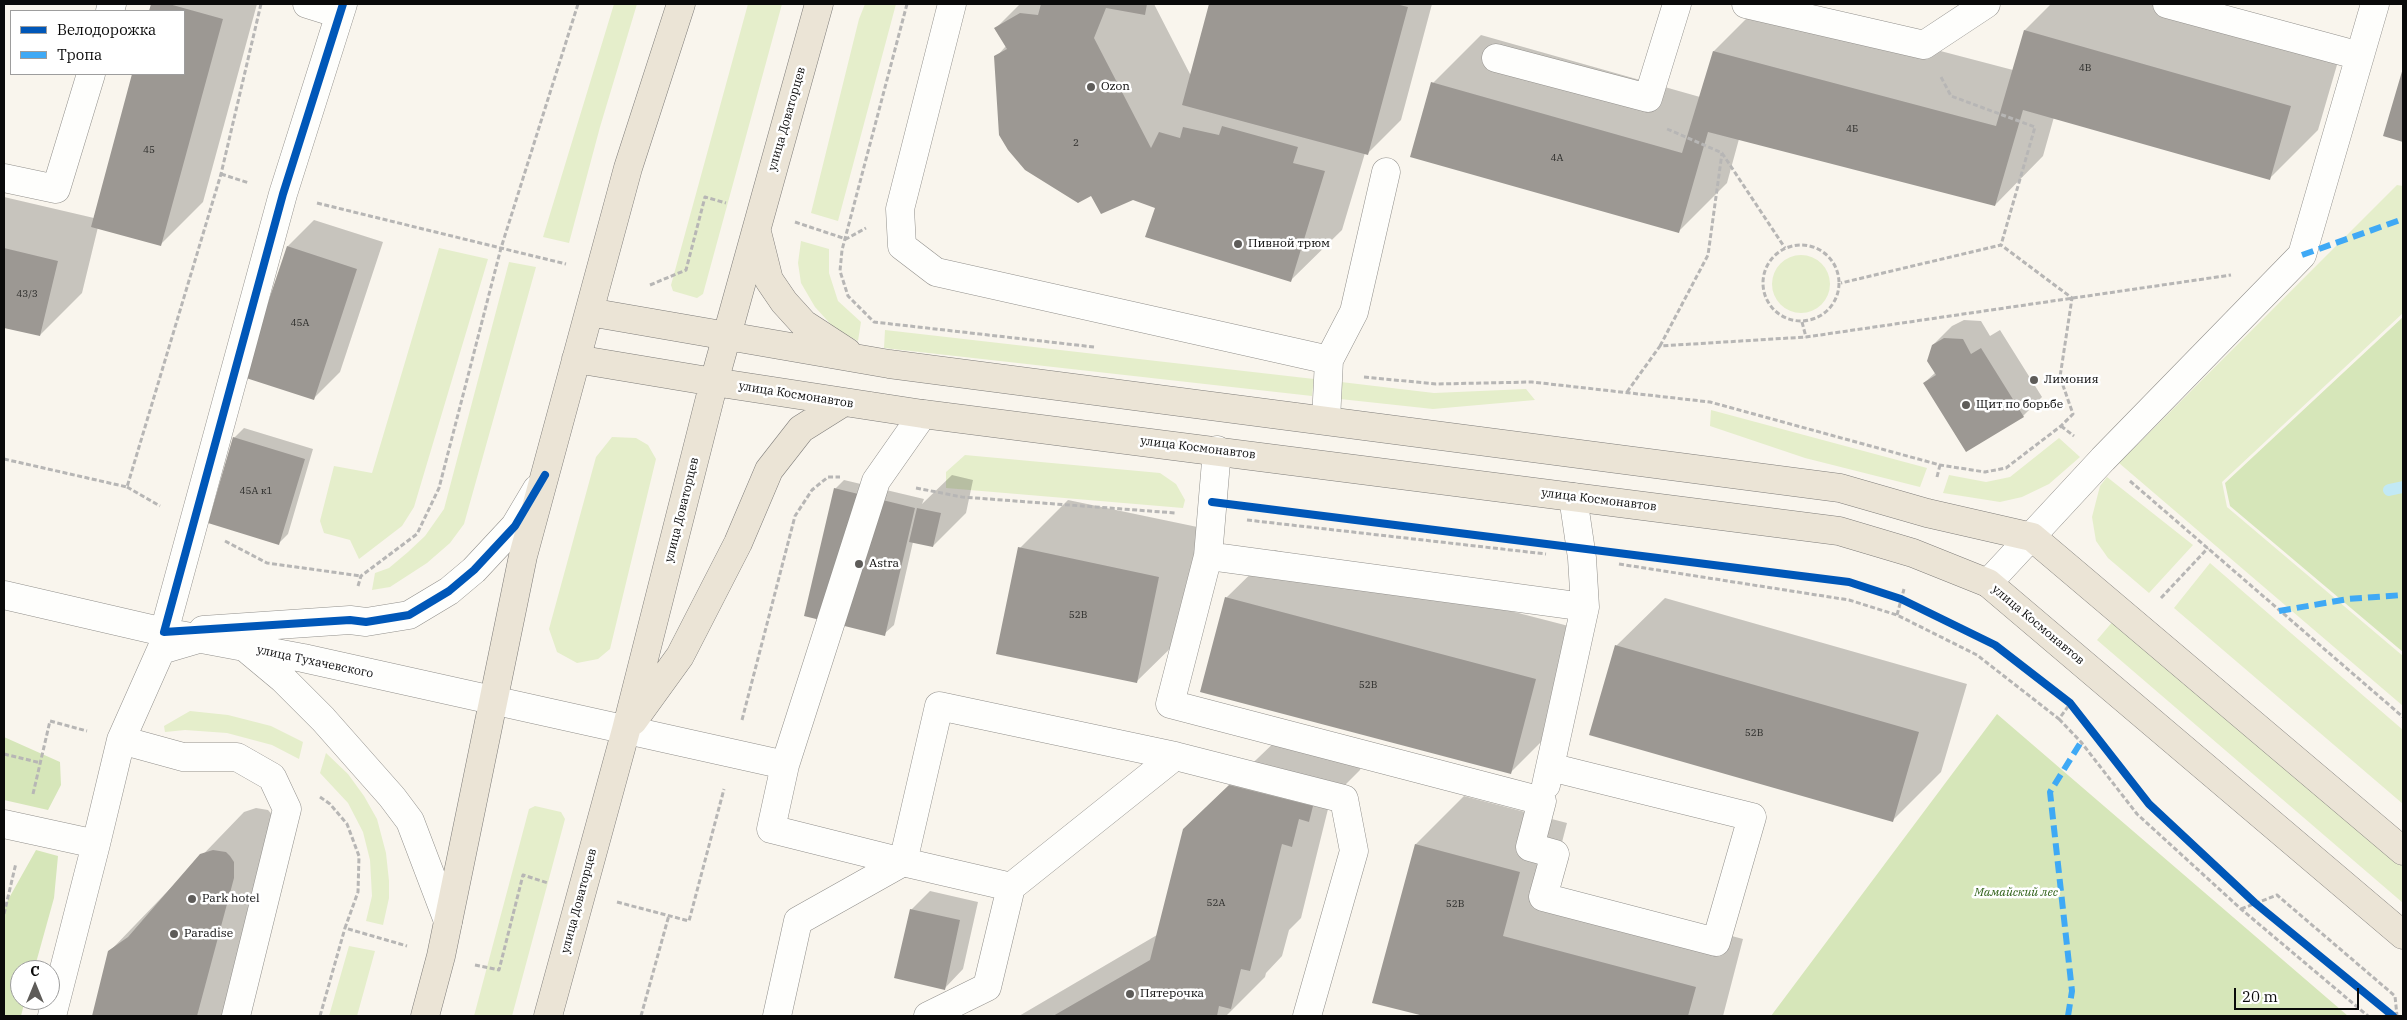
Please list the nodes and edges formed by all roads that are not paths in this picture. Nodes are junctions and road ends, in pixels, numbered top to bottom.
1 (307, 4) edge
2 (681, 4) edge
3 (819, 4) edge
4 (952, 4) edge
5 (1677, 4) edge
6 (1746, 4) edge
7 (1986, 4) edge
8 (2167, 4) edge
9 (2375, 4) edge
10 (341, 9) edge
11 (2227, 12) edge
12 (2360, 56) junction
13 (1496, 58) dead end
14 (91, 75) edge
15 (1386, 172) dead end
16 (4, 178) edge
17 (756, 230) junction
18 (589, 312) junction
19 (728, 336) junction
20 (861, 358) junction
21 (576, 359) junction
22 (1328, 367) junction
23 (714, 382) junction
24 (844, 402) junction
25 (924, 414) junction
26 (1326, 420) junction
27 (1217, 450) junction
28 (545, 475) junction
29 (1573, 497) junction
30 (2032, 537) junction
31 (1208, 556) junction
32 (1988, 583) junction
33 (4, 595) edge
34 (1585, 607) junction
35 (164, 632) junction
36 (201, 638) junction
37 (246, 648) junction
38 (494, 701) junction
39 (626, 730) junction
40 (121, 740) junction
41 (1174, 756) junction
42 (785, 765) junction
43 (1550, 767) junction
44 (1542, 801) junction
45 (4, 824) edge
46 (96, 844) junction
47 (2403, 851) edge
48 (903, 862) junction
49 (1011, 887) junction
50 (448, 921) junction
51 (2403, 935) edge
52 (52, 1016) edge
53 (236, 1016) edge
54 (425, 1016) edge
55 (548, 1016) edge
56 (777, 1016) edge
57 (928, 1016) edge
58 (1307, 1016) edge

1 - 10 street
2 - 18 main road
3 - 17 main road, улица Доваторцев
4 - 22 street
5 - 13 street
6 - 7 street
8 - 11 street
9 - 12 street
10 - 35 street
11 - 12 street
12 - 30 street
14 - 16 street
15 - 22 street
17 - 19 main road, улица Доваторцев
17 - 20 main road
18 - 19 main road
18 - 21 main road
19 - 20 main road
19 - 23 main road, улица Доваторцев
20 - 26 main road
21 - 23 main road, улица Космонавтов
21 - 28 main road
22 - 26 street
23 - 24 main road, улица Космонавтов
23 - 39 main road, улица Доваторцев
24 - 25 main road, улица Космонавтов
24 - 39 main road
25 - 27 main road, улица Космонавтов
25 - 42 street
26 - 30 main road
27 - 29 main road, улица Космонавтов
27 - 31 street
28 - 35 street
28 - 38 main road
29 - 32 main road, улица Космонавтов
29 - 34 street
30 - 32 street
30 - 47 main road
31 - 34 street
31 - 44 street
32 - 51 main road, улица Космонавтов
33 - 35 street, улица Тухачевского
34 - 43 street
35 - 36 street, улица Тухачевского
36 - 37 street, улица Тухачевского
36 - 40 street
37 - 38 street, улица Тухачевского
37 - 50 street
38 - 39 street, улица Тухачевского
38 - 50 main road
39 - 42 street, улица Тухачевского
39 - 55 main road, улица Доваторцев
40 - 46 street
40 - 53 street
41 - 48 street
41 - 49 street
41 - 58 street
42 - 48 street
43 - 44 street
43 - 44 street
45 - 46 street
46 - 52 street
48 - 49 street
48 - 56 street
49 - 57 street
50 - 54 main road

